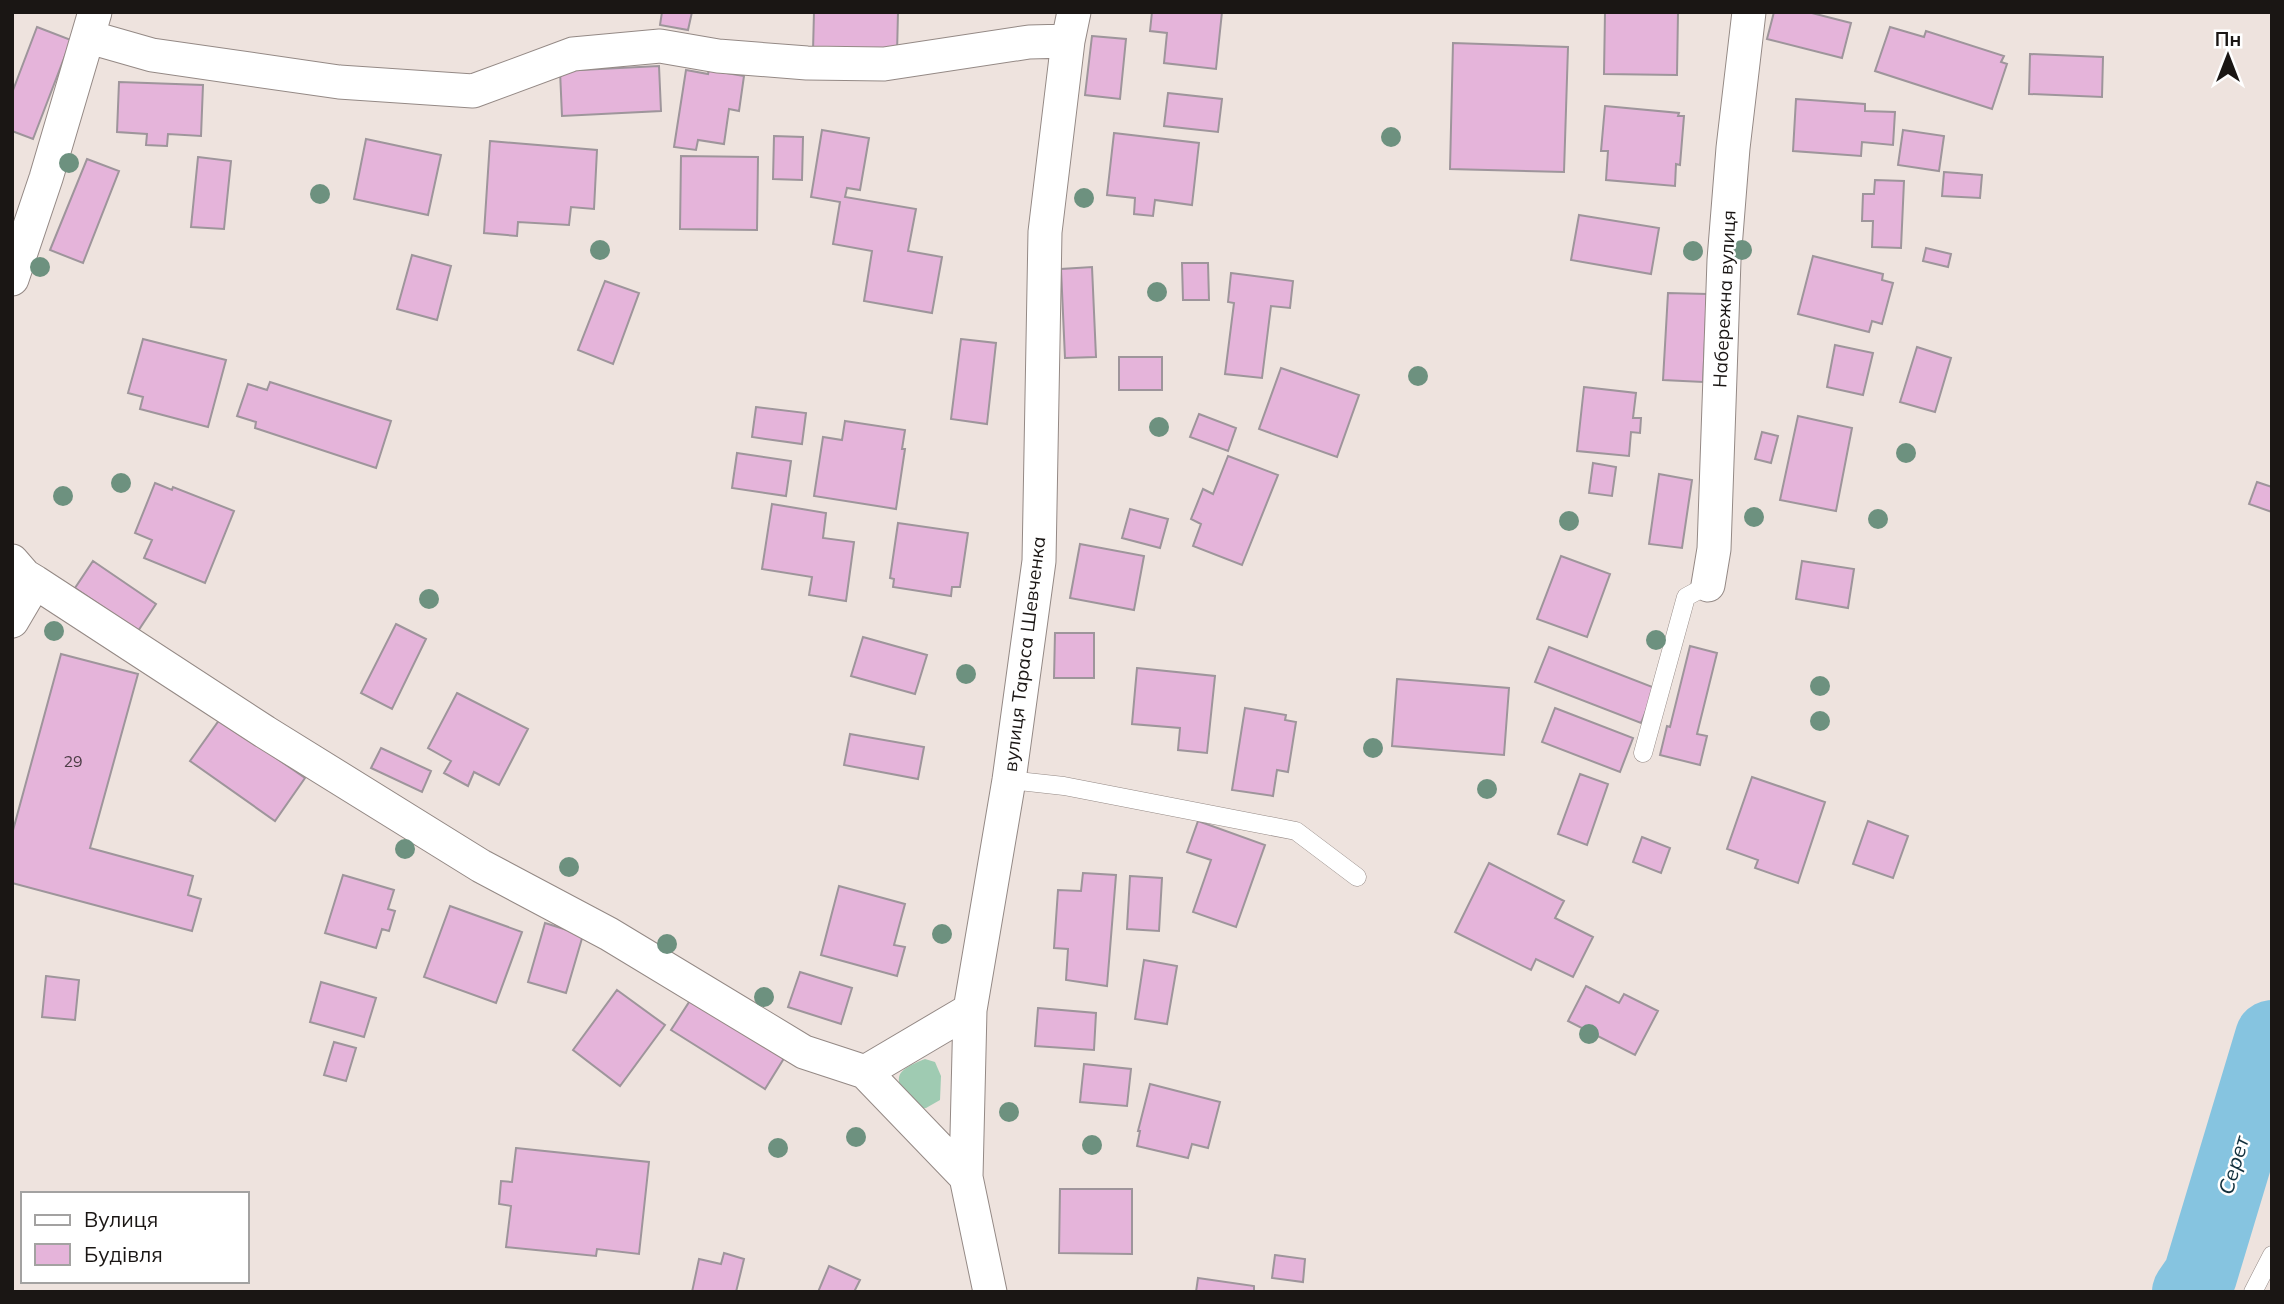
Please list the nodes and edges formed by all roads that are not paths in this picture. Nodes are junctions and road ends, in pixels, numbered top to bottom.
1 (1749, 12) edge
2 (92, 25) edge
3 (1071, 27) edge
4 (12, 279) edge
5 (23, 571) edge
6 (1708, 585) joint
7 (12, 621) edge
8 (1643, 752) dead end
9 (1009, 779) junction
10 (1357, 877) dead end
11 (970, 1010) junction
12 (864, 1072) junction
13 (966, 1177) junction
14 (2272, 1255) edge
15 (990, 1292) edge
16 (2253, 1292) edge

1 - 6 street, Набережна вулиця
2 - 3 street
2 - 4 street
3 - 9 street, вулиця Тараса Шевченка
5 - 7 street
5 - 12 street
6 - 8 lane
9 - 10 lane
9 - 11 street, вулиця Тараса Шевченка
11 - 12 street
11 - 13 street, вулиця Тараса Шевченка
12 - 13 street
13 - 15 street, вулиця Тараса Шевченка
14 - 16 lane

